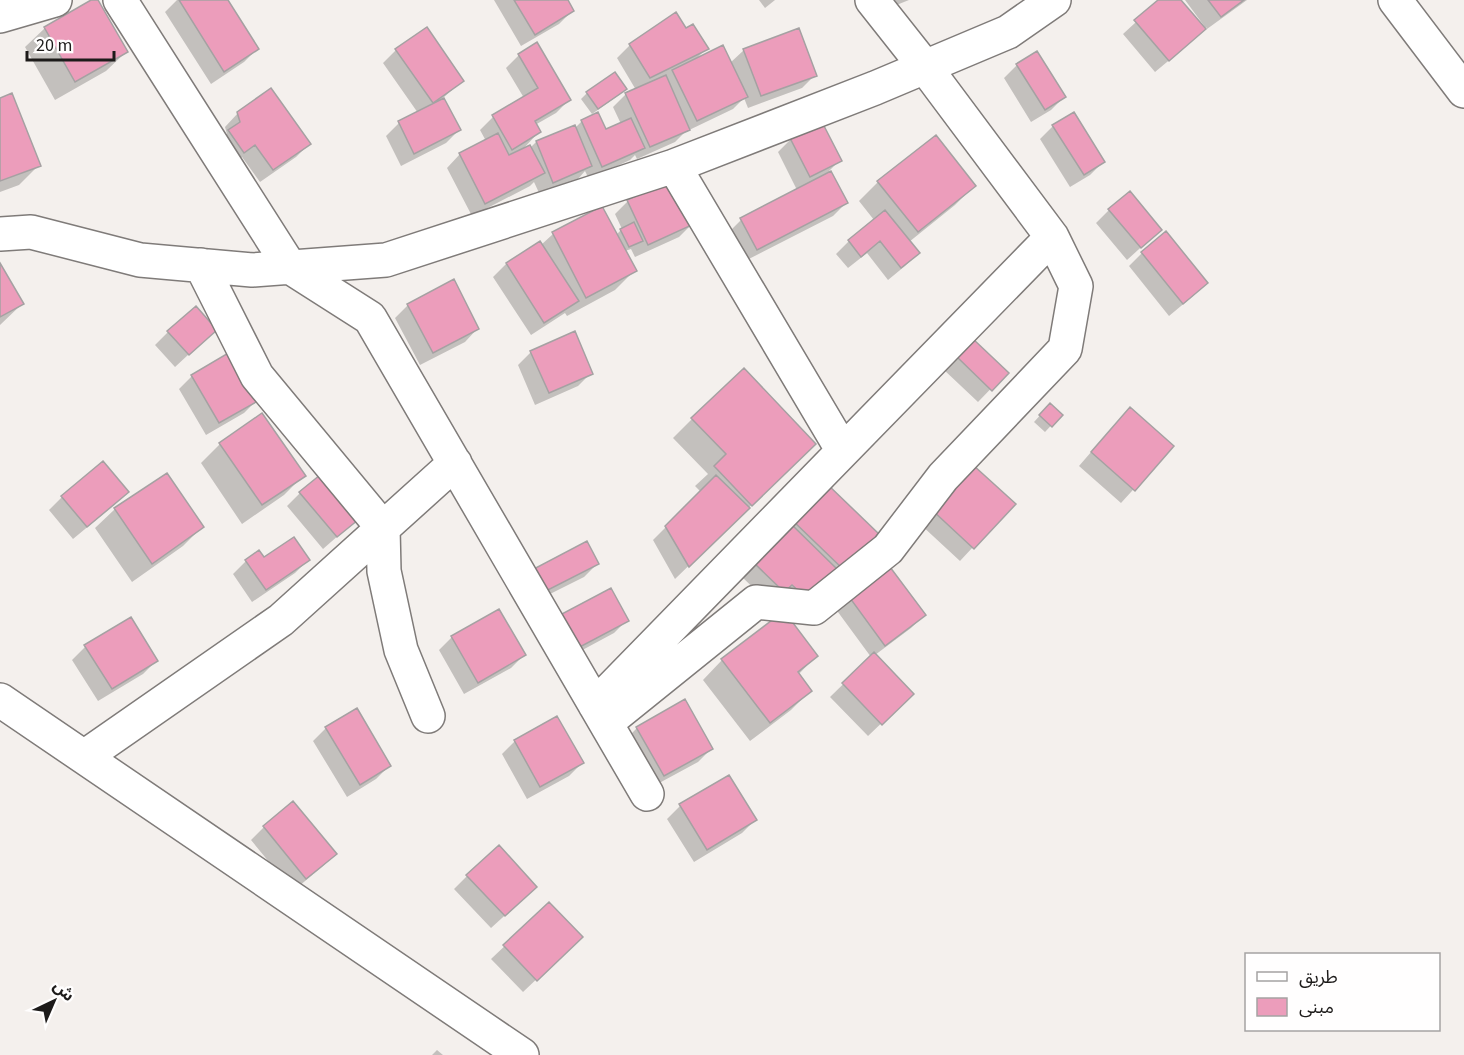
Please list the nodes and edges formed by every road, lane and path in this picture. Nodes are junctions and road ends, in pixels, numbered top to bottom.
1 (55, 0) edge
2 (120, 0) edge
3 (872, 0) edge
4 (1054, 0) edge
5 (1395, 0) edge
6 (0, 16) edge
7 (925, 67) junction
8 (1464, 91) edge
9 (674, 166) junction
10 (0, 234) edge
11 (1052, 237) junction
12 (201, 265) junction
13 (290, 267) junction
14 (843, 452) junction
15 (455, 463) junction
16 (383, 528) junction
17 (0, 700) edge
18 (601, 714) junction
19 (428, 716) dead end
20 (84, 757) junction
21 (647, 794) dead end
22 (522, 1055) edge

1 - 6 street
2 - 13 street
3 - 7 street
4 - 7 street
5 - 8 street
7 - 9 street
7 - 11 street
9 - 13 street
9 - 14 street
10 - 12 street
11 - 14 street
11 - 18 street
12 - 13 street
12 - 16 street
13 - 15 street
14 - 18 street
15 - 16 street
15 - 18 street
16 - 19 street
16 - 20 street
17 - 20 street
18 - 21 street
20 - 22 street

